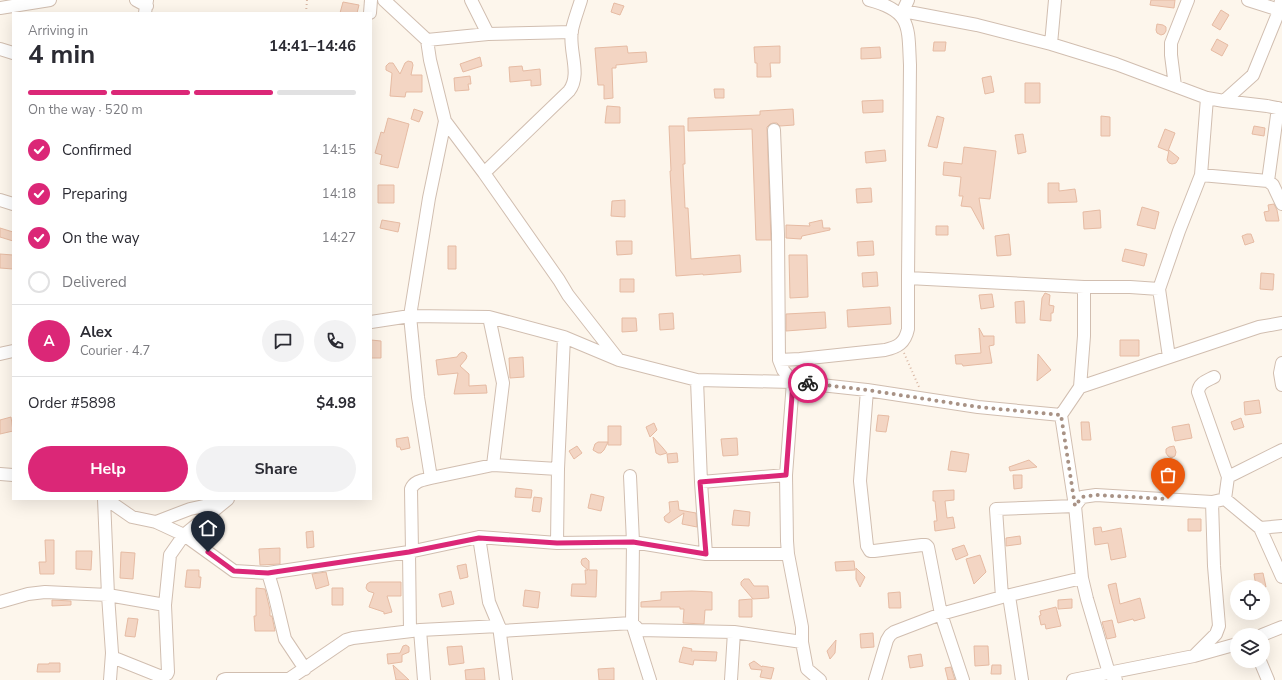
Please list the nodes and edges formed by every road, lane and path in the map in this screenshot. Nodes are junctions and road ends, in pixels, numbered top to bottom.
1 (50, 0) edge
2 (136, 0) edge
3 (307, 0) edge
4 (371, 0) edge
5 (384, 0) edge
6 (472, 0) edge
7 (581, 0) edge
8 (869, 0) edge
9 (908, 0) edge
10 (1055, 0) edge
11 (1188, 0) edge
12 (1248, 0) edge
13 (146, 6) edge
14 (1281, 7) edge
15 (0, 8) edge
16 (306, 12) edge
17 (370, 12) edge
18 (901, 12) junction
19 (572, 32) junction
20 (488, 34) junction
21 (427, 40) junction
22 (1051, 44) junction
23 (0, 49) edge
24 (12, 53) edge
25 (1174, 86) junction
26 (1207, 98) junction
27 (1224, 101) junction
28 (1280, 108) edge
29 (445, 121) junction
30 (774, 130) dead end
31 (484, 173) junction
32 (1201, 176) junction
33 (1268, 181) junction
34 (0, 200) edge
35 (12, 204) edge
36 (1282, 204) edge
37 (908, 278) junction
38 (1084, 287) junction
39 (1159, 289) junction
40 (410, 316) junction
41 (489, 317) junction
42 (372, 322) edge
43 (1282, 322) edge
44 (564, 337) junction
45 (900, 345) junction
46 (12, 351) edge
47 (0, 354) edge
48 (1169, 357) junction
49 (619, 360) junction
50 (779, 360) junction
51 (1282, 363) edge
52 (1214, 377) dead end
53 (697, 380) junction
54 (793, 382) junction
55 (1282, 385) edge
56 (1080, 388) junction
57 (920, 389) dead end
58 (867, 390) junction
59 (1061, 415) junction
60 (1282, 450) edge
61 (493, 465) junction
62 (558, 468) junction
63 (0, 474) edge
64 (786, 475) junction
65 (12, 476) edge
66 (630, 476) dead end
67 (1228, 477) junction
68 (431, 478) junction
69 (700, 482) junction
70 (1225, 499) junction
71 (105, 500) edge
72 (106, 500) edge
73 (227, 500) edge
74 (1212, 502) junction
75 (1075, 506) junction
76 (156, 522) junction
77 (1282, 526) edge
78 (1260, 528) junction
79 (184, 535) junction
80 (479, 538) junction
81 (633, 542) junction
82 (557, 543) junction
83 (411, 552) junction
84 (706, 554) junction
85 (788, 554) junction
86 (268, 573) junction
87 (1282, 577) edge
88 (1082, 578) junction
89 (108, 595) junction
90 (1005, 596) junction
91 (0, 602) edge
92 (165, 605) junction
93 (941, 614) junction
94 (632, 624) junction
95 (499, 626) junction
96 (1282, 627) edge
97 (415, 631) junction
98 (734, 632) junction
99 (1270, 634) edge
100 (802, 642) junction
101 (1230, 646) edge
102 (1194, 656) junction
103 (112, 657) junction
104 (1263, 668) edge
105 (305, 669) junction
106 (1134, 674) edge
107 (807, 675) edge
108 (1112, 677) edge
109 (110, 680) edge
110 (223, 680) edge
111 (424, 680) edge
112 (506, 680) edge
113 (650, 680) edge
114 (731, 680) edge
115 (820, 680) edge
116 (875, 680) edge
117 (963, 680) edge
118 (1022, 680) edge
119 (1073, 680) edge
120 (1268, 680) edge

1 - 15 street
2 - 13 street
3 - 16 path
4 - 17 street
5 - 21 street
6 - 20 street
7 - 19 street
8 - 18 street
9 - 18 street
10 - 22 street
11 - 25 street
12 - 14 street
14 - 27 street
18 - 22 street
18 - 37 street
19 - 20 street
19 - 31 street
20 - 21 street
21 - 29 street
22 - 25 street
23 - 24 street
25 - 26 street
26 - 27 street
26 - 32 street
27 - 28 street
28 - 33 street
29 - 31 street
29 - 40 street
30 - 50 street
31 - 49 street
32 - 33 street
32 - 39 street
33 - 36 street
34 - 35 street
37 - 38 street
37 - 45 street
38 - 39 street
38 - 56 street
39 - 48 street
40 - 41 street
40 - 42 street
40 - 68 street
41 - 44 street
41 - 61 street
43 - 48 street
44 - 49 street
44 - 62 street
45 - 50 street
45 - 57 path
46 - 47 street
48 - 56 street
49 - 53 street
50 - 54 street
51 - 55 street
52 - 67 street
53 - 54 street
53 - 69 street
54 - 58 street
54 - 64 street
56 - 59 street
58 - 59 street
58 - 93 street
59 - 75 street
60 - 67 street
61 - 62 street
61 - 68 street
62 - 82 street
63 - 65 street
64 - 69 street
64 - 85 street
66 - 81 street
67 - 70 street
68 - 83 street
69 - 84 street
70 - 74 street
70 - 78 street
71 - 89 street
72 - 76 street
73 - 76 street
73 - 79 street
74 - 75 street
74 - 102 street
75 - 88 street
75 - 90 street
76 - 79 street
77 - 78 street
78 - 87 street
79 - 86 street
79 - 92 street
80 - 82 street
80 - 83 street
80 - 95 street
81 - 82 street
81 - 84 street
81 - 94 street
83 - 86 street
83 - 97 street
84 - 85 street
85 - 100 street
86 - 105 street
88 - 90 street
88 - 108 street
89 - 91 street
89 - 92 street
89 - 103 street
90 - 93 street
90 - 118 street
92 - 103 street
93 - 116 street
93 - 117 street
94 - 95 street
94 - 98 street
94 - 113 street
95 - 97 street
95 - 112 street
96 - 99 street
97 - 105 street
97 - 111 street
98 - 100 street
98 - 114 street
100 - 107 street
101 - 102 street
102 - 106 street
103 - 109 street
104 - 120 street
105 - 110 street
106 - 108 street
107 - 115 street
108 - 119 street

